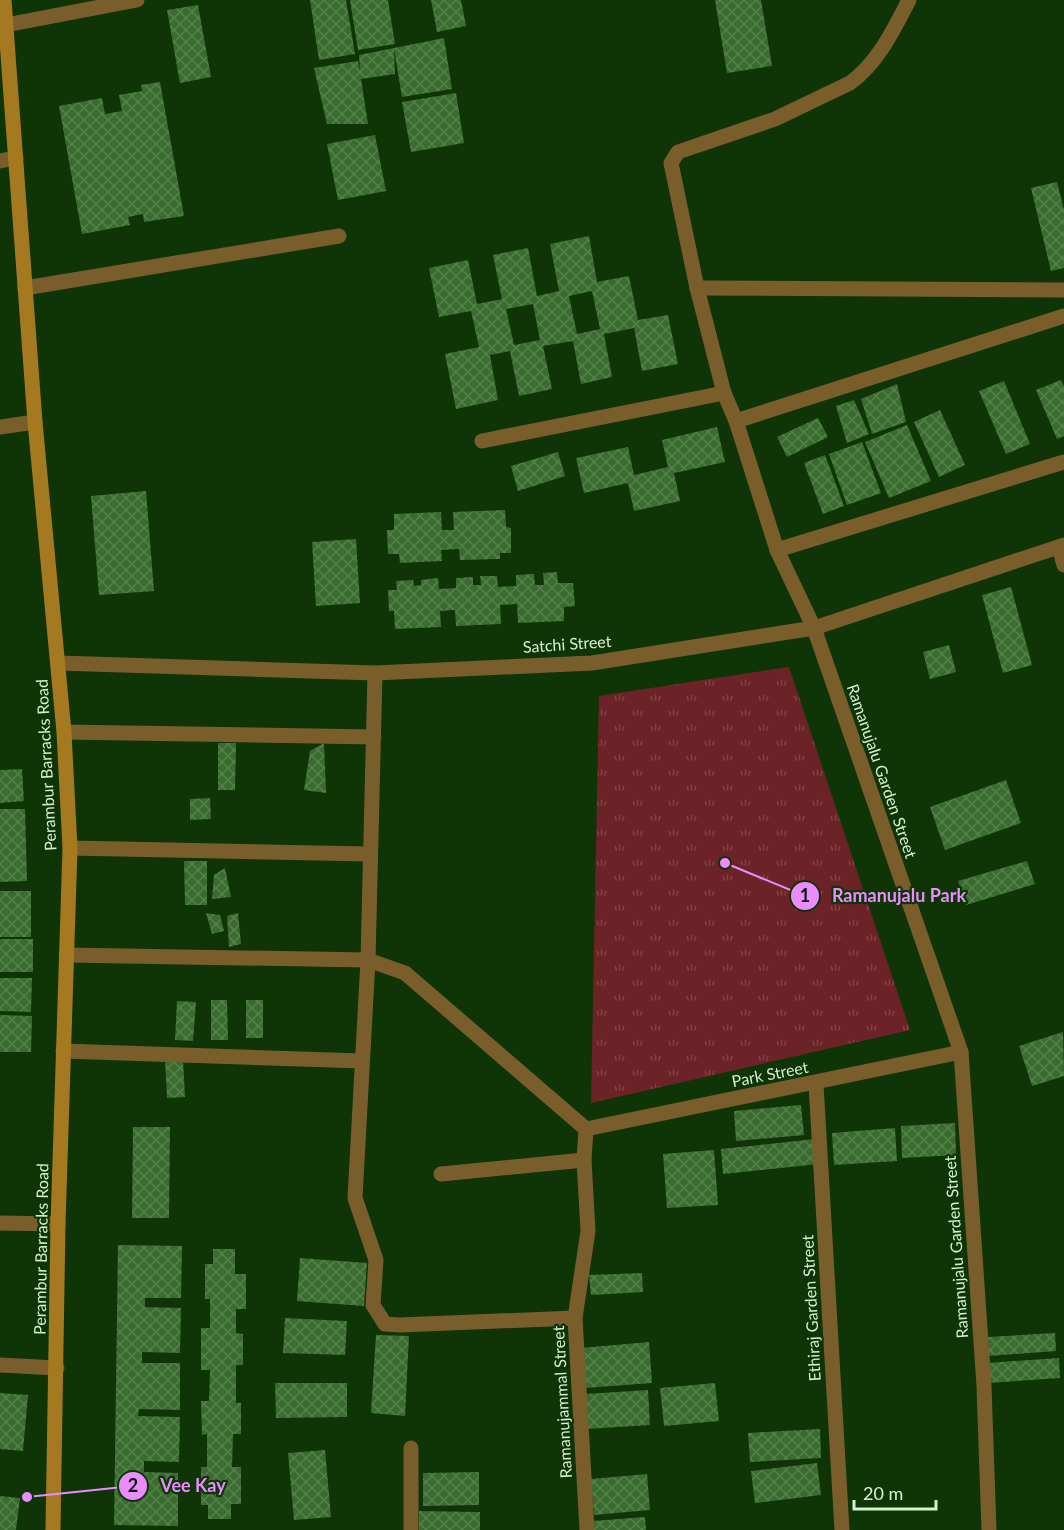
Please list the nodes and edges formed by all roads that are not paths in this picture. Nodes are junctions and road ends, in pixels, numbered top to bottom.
1 (4, 0) edge
2 (137, 0) edge
3 (909, 0) edge
4 (6, 25) junction
5 (16, 158) junction
6 (0, 161) edge
7 (339, 236) dead end
8 (25, 288) junction
9 (697, 288) junction
10 (1064, 290) edge
11 (1064, 316) edge
12 (724, 393) junction
13 (736, 421) junction
14 (35, 422) junction
15 (0, 427) edge
16 (482, 441) dead end
17 (1064, 462) edge
18 (1062, 546) edge
19 (777, 550) junction
20 (1064, 565) edge
21 (814, 628) junction
22 (58, 663) junction
23 (375, 673) junction
24 (64, 732) junction
25 (374, 737) junction
26 (70, 848) junction
27 (369, 854) junction
28 (66, 955) junction
29 (368, 960) junction
30 (63, 1051) junction
31 (961, 1052) junction
32 (362, 1061) junction
33 (816, 1083) junction
34 (586, 1129) junction
35 (584, 1160) junction
36 (441, 1174) dead end
37 (0, 1223) edge
38 (58, 1224) junction
39 (575, 1318) junction
40 (0, 1365) edge
41 (57, 1368) junction
42 (411, 1448) dead end
43 (53, 1530) edge
44 (411, 1530) edge
45 (587, 1530) edge
46 (842, 1530) edge
47 (989, 1530) edge

1 - 4 main road, Perambur Barracks Road
2 - 4 street
3 - 9 street, Ramanujalu Garden Street
4 - 5 main road, Perambur Barracks Road
5 - 6 street
5 - 8 main road, Perambur Barracks Road
7 - 8 street
8 - 14 main road, Perambur Barracks Road
9 - 10 street
9 - 12 street, Ramanujalu Garden Street
11 - 13 street
12 - 13 street, Ramanujalu Garden Street
12 - 16 street
13 - 19 street, Ramanujalu Garden Street
14 - 15 street
14 - 22 main road, Perambur Barracks Road
17 - 19 street
18 - 20 street
18 - 21 street, Satchi Street
19 - 21 street, Ramanujalu Garden Street
21 - 23 street, Satchi Street
21 - 31 street, Ramanujalu Garden Street
22 - 23 street, Satchi Street
22 - 24 main road, Perambur Barracks Road
23 - 25 street
24 - 25 street
24 - 26 main road, Perambur Barracks Road
25 - 27 street
26 - 27 street
26 - 28 main road, Perambur Barracks Road
27 - 29 street
28 - 29 street
28 - 30 main road, Perambur Barracks Road
29 - 32 street
29 - 34 street
30 - 32 street
30 - 38 main road, Perambur Barracks Road
31 - 33 street, Park Street
31 - 47 street, Ramanujalu Garden Street
32 - 39 street
33 - 34 street, Park Street
33 - 46 street, Ethiraj Garden Street
34 - 35 street, Ramanujammal Street
35 - 36 street
35 - 39 street, Ramanujammal Street
37 - 38 street
38 - 41 main road, Perambur Barracks Road
39 - 45 street, Ramanujammal Street
40 - 41 street
41 - 43 main road, Perambur Barracks Road
42 - 44 street

